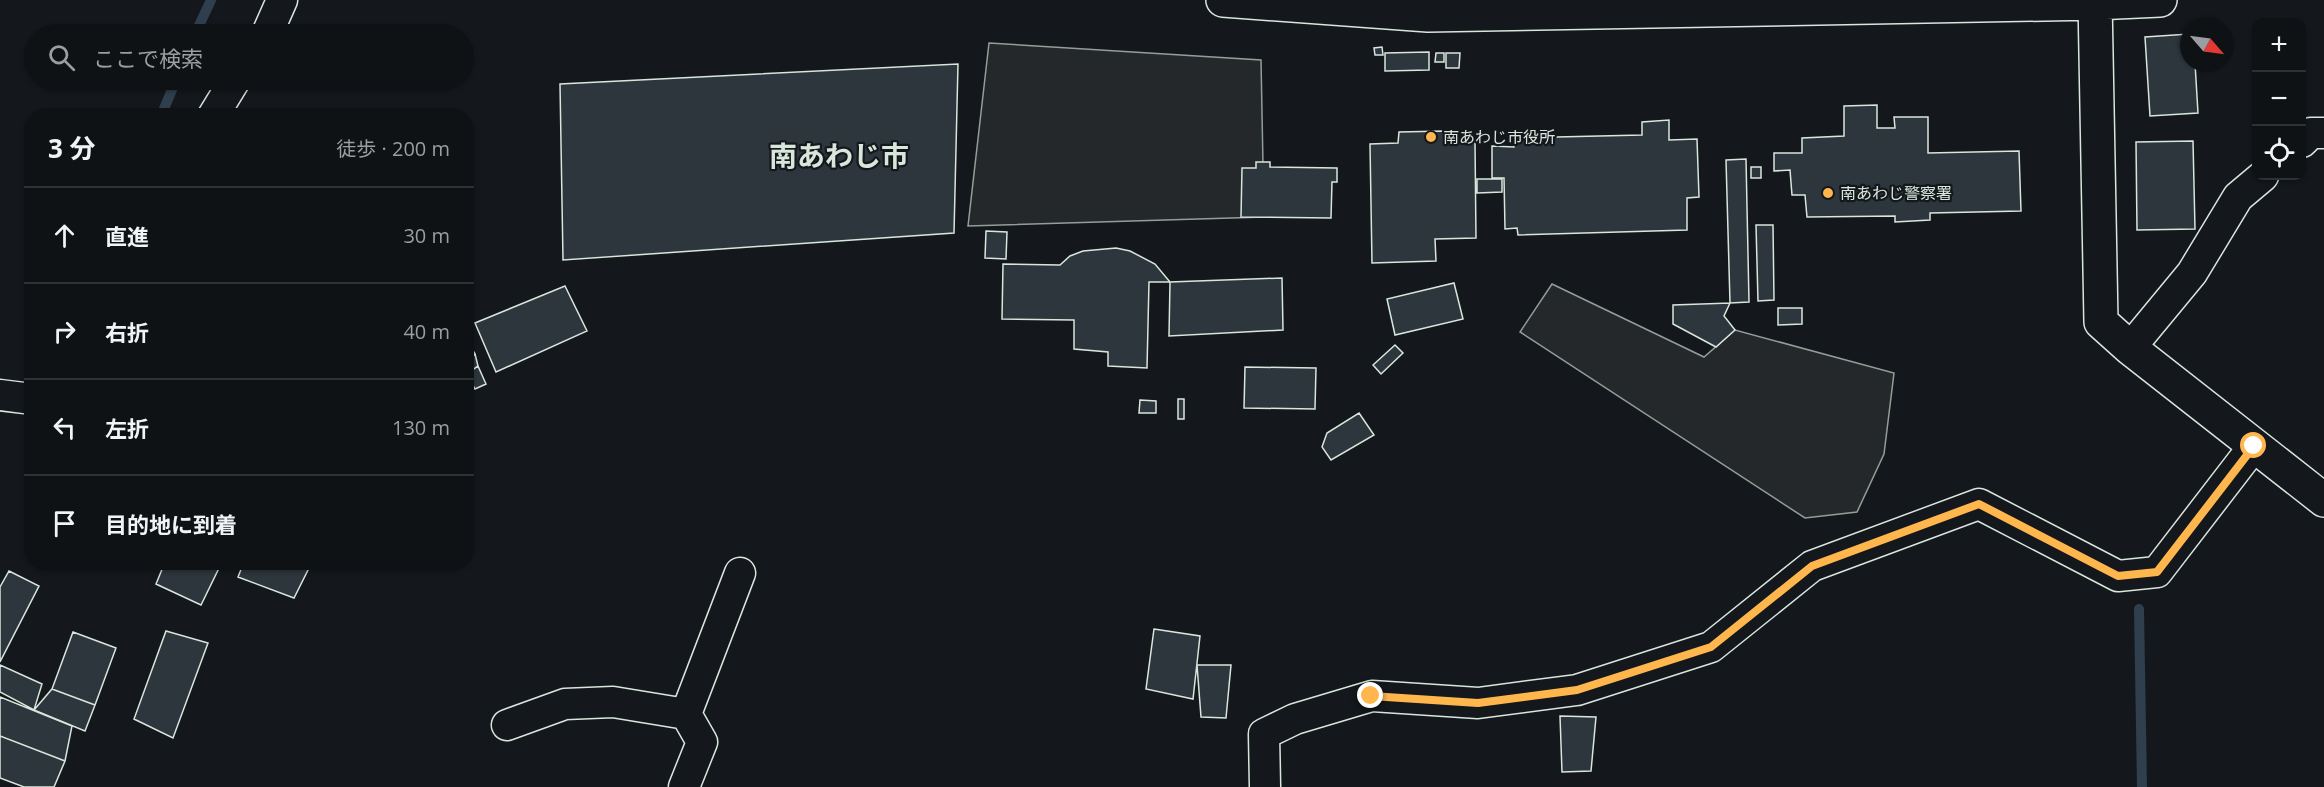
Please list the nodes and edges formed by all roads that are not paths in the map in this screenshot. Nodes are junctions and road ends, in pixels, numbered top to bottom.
1 (282, 0) edge
2 (1223, 0) edge
3 (2160, 0) edge
4 (2095, 2) edge
5 (271, 24) edge
6 (229, 90) edge
7 (218, 108) edge
8 (2324, 133) edge
9 (2306, 138) edge
10 (2258, 180) edge
11 (2130, 348) junction
12 (0, 395) edge
13 (24, 398) edge
14 (2254, 446) junction
15 (2324, 500) edge
16 (740, 573) dead end
17 (686, 714) junction
18 (507, 725) dead end
19 (684, 787) edge
20 (1265, 787) edge

1 - 5 street
2 - 4 street
3 - 4 street
4 - 11 street
6 - 7 street
8 - 9 street
10 - 11 street
11 - 14 street
12 - 13 street
14 - 15 street
14 - 20 street
16 - 17 street
17 - 18 street
17 - 19 street

